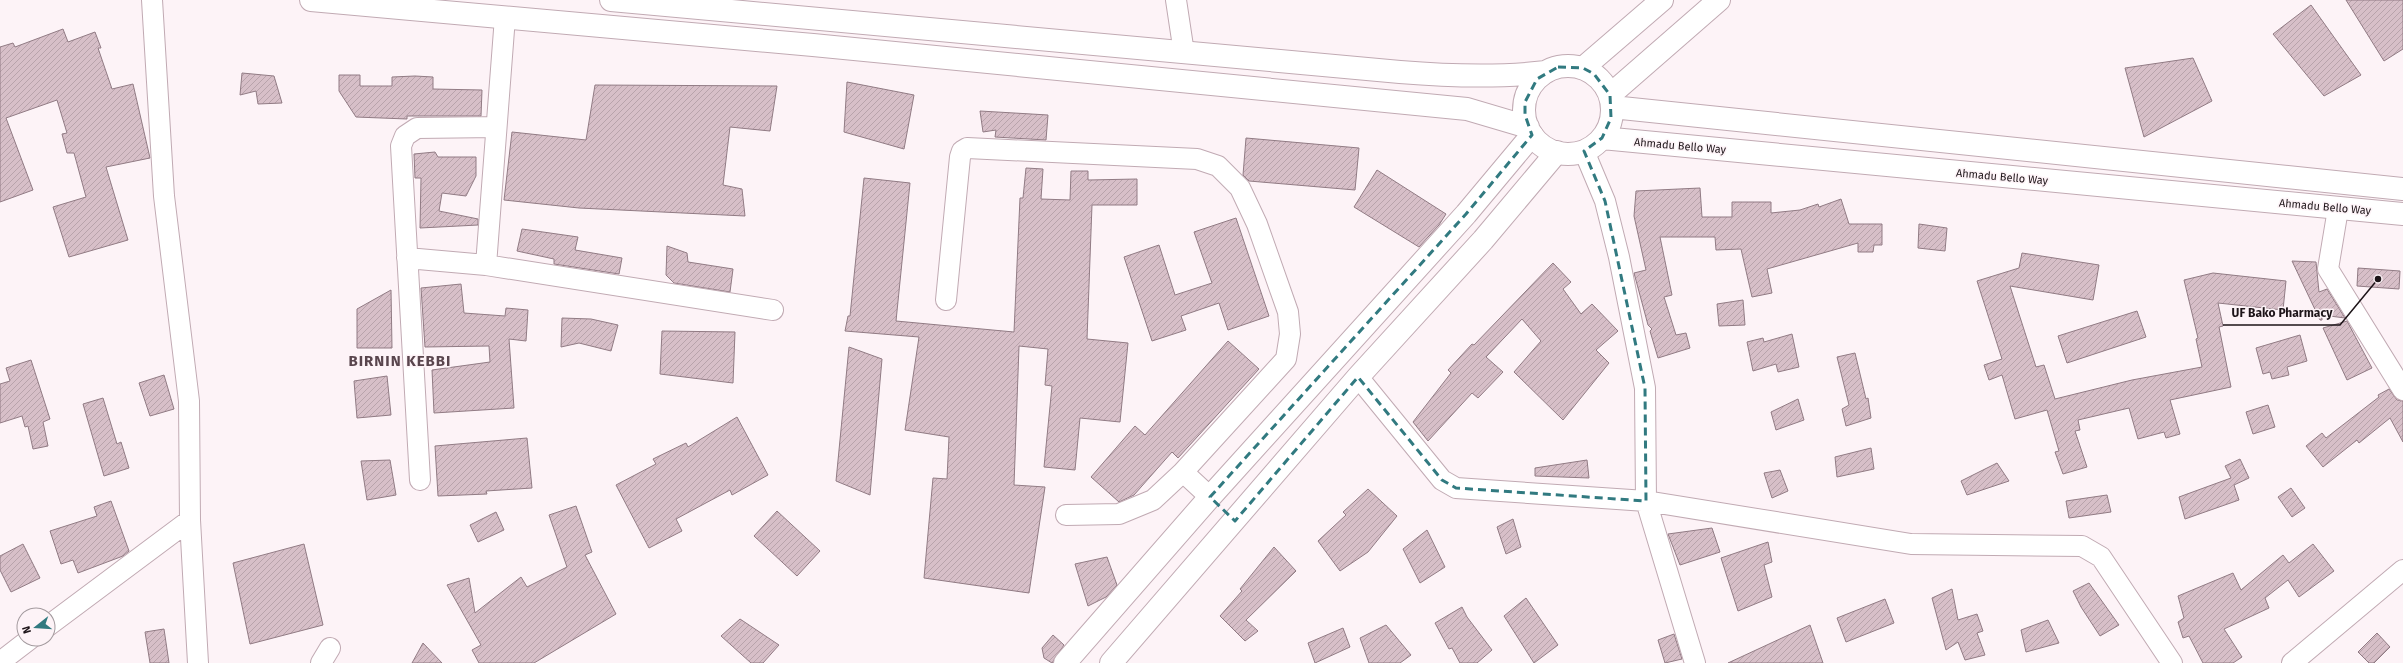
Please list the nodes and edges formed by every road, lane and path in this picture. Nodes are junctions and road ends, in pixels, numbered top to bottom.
1 (152, 0) edge
2 (311, 0) edge
3 (612, 0) edge
4 (1176, 0) edge
5 (1662, 0) edge
6 (1720, 0) edge
7 (505, 17) junction
8 (1184, 53) junction
9 (1583, 68) junction
10 (1546, 72) junction
11 (1611, 101) junction
12 (496, 127) junction
13 (1530, 131) junction
14 (1602, 138) junction
15 (1584, 151) junction
16 (1557, 152) junction
17 (2403, 189) edge
18 (2338, 209) junction
19 (2403, 214) edge
20 (407, 258) junction
21 (486, 265) junction
22 (946, 300) dead end
23 (773, 310) dead end
24 (1358, 377) junction
25 (2403, 390) edge
26 (1183, 472) junction
27 (420, 480) dead end
28 (1210, 497) junction
29 (1646, 501) junction
30 (1066, 515) dead end
31 (190, 520) junction
32 (1235, 521) junction
33 (2403, 570) edge
34 (56, 620) edge
35 (20, 647) edge
36 (0, 662) edge
37 (198, 663) edge
38 (1065, 663) edge
39 (1111, 663) edge
40 (1695, 663) edge
41 (2172, 663) edge
42 (2292, 663) edge

1 - 31 street
2 - 7 main road
3 - 8 main road
4 - 8 street
5 - 9 main road
6 - 11 main road
7 - 12 street
7 - 13 main road
8 - 10 main road
9 - 10 main road
9 - 11 main road
10 - 13 main road
11 - 14 main road
11 - 17 main road
12 - 20 street
12 - 21 street
13 - 16 main road
13 - 28 main road
14 - 15 main road
14 - 18 main road, Ahmadu Bello Way
15 - 16 main road
15 - 29 street
16 - 24 main road
18 - 19 main road, Ahmadu Bello Way
18 - 25 street
20 - 21 street
20 - 27 street
21 - 23 street
22 - 26 street
24 - 29 street
24 - 32 main road
26 - 28 street
26 - 30 street
28 - 32 main road
28 - 38 main road
29 - 40 street
29 - 41 street
31 - 34 street
31 - 37 street
32 - 39 main road
33 - 42 street
35 - 36 street

